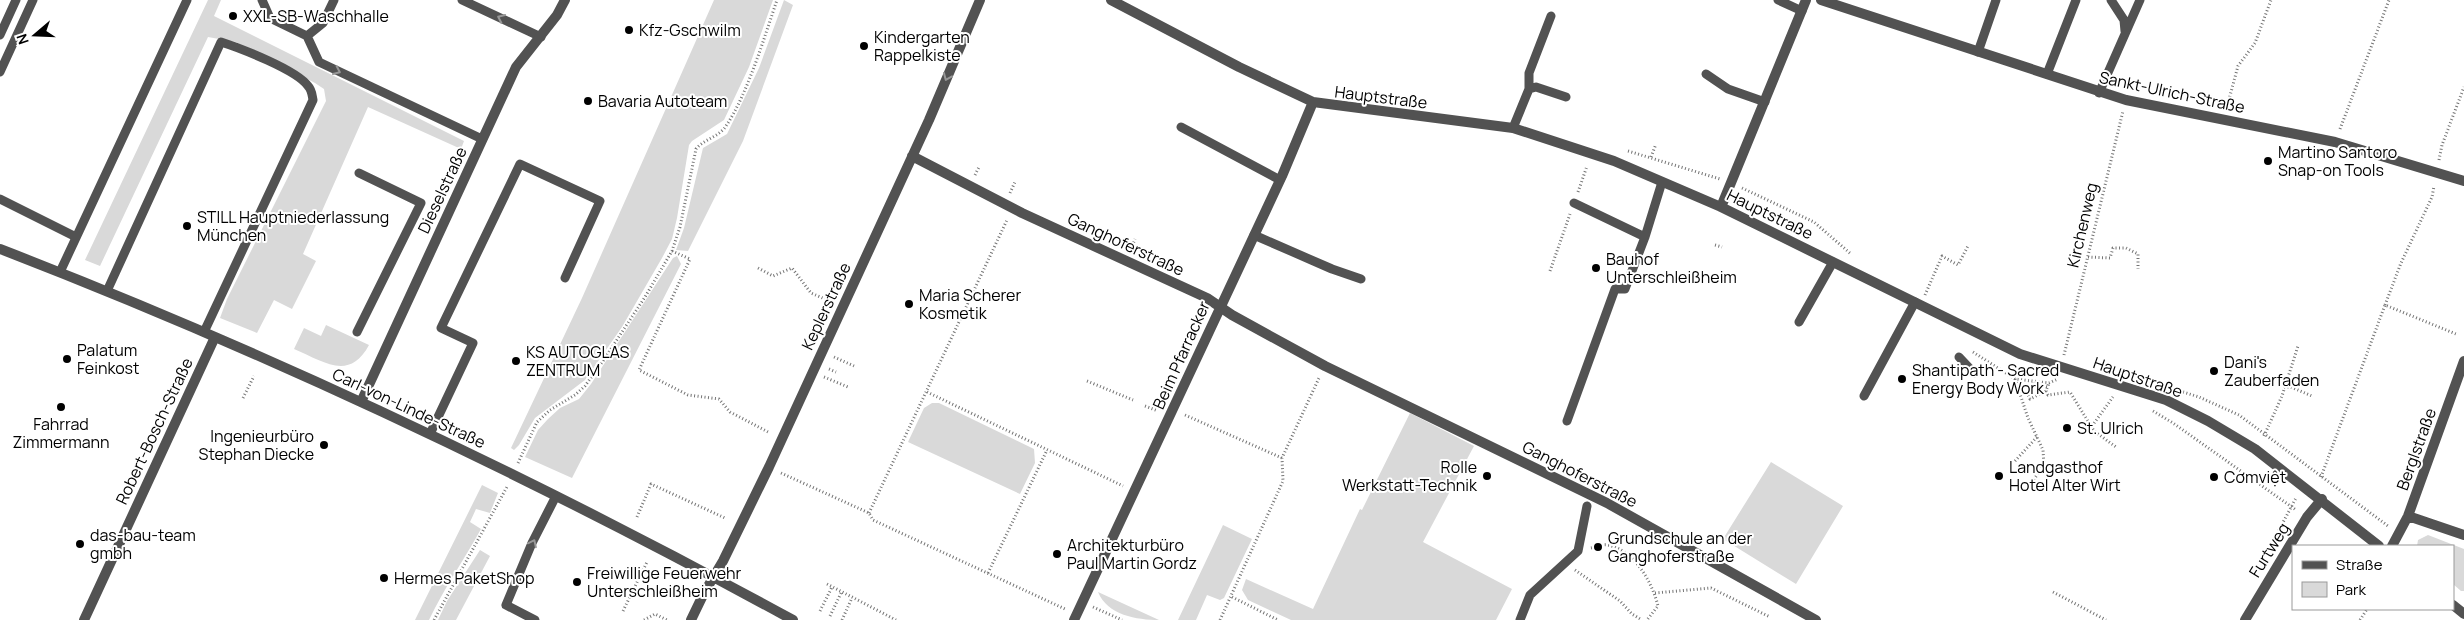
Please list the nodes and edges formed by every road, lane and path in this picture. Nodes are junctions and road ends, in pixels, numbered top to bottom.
1 (16, 0) edge
2 (33, 0) edge
3 (187, 0) edge
4 (262, 0) edge
5 (334, 0) edge
6 (462, 0) edge
7 (565, 0) edge
8 (778, 0) edge
9 (980, 0) edge
10 (1111, 0) edge
11 (1778, 0) edge
12 (1806, 0) edge
13 (1821, 0) edge
14 (1996, 0) edge
15 (2076, 0) edge
16 (2111, 0) edge
17 (2140, 0) edge
18 (2272, 0) edge
19 (2389, 0) edge
20 (1802, 11) junction
21 (1551, 16) dead end
22 (2125, 34) junction
23 (0, 35) edge
24 (307, 36) junction
25 (541, 37) junction
26 (1978, 52) junction
27 (0, 72) edge
28 (1706, 74) dead end
29 (2047, 74) junction
30 (2464, 87) edge
31 (1529, 89) junction
32 (2099, 93) junction
33 (1566, 97) dead end
34 (2126, 100) junction
35 (1313, 102) junction
36 (1765, 102) junction
37 (2224, 120) junction
38 (1181, 127) dead end
39 (1513, 128) junction
40 (482, 139) junction
41 (2335, 142) junction
42 (1656, 144) dead end
43 (1625, 150) dead end
44 (1653, 152) dead end
45 (912, 156) junction
46 (1587, 166) dead end
47 (2436, 172) junction
48 (359, 173) dead end
49 (1280, 180) junction
50 (2464, 180) edge
51 (1662, 182) junction
52 (1732, 183) junction
53 (0, 199) edge
54 (1574, 203) junction
55 (1721, 206) junction
56 (1012, 208) junction
57 (1254, 235) junction
58 (76, 237) junction
59 (1646, 237) junction
60 (1715, 245) dead end
61 (1968, 246) dead end
62 (1722, 247) dead end
63 (0, 249) edge
64 (672, 251) junction
65 (1854, 257) dead end
66 (2088, 257) junction
67 (1833, 262) junction
68 (758, 268) dead end
69 (2138, 270) dead end
70 (1550, 271) dead end
71 (60, 272) junction
72 (566, 278) dead end
73 (1361, 279) dead end
74 (106, 291) junction
75 (1919, 298) junction
76 (1930, 300) dead end
77 (2385, 305) junction
78 (842, 306) junction
79 (1219, 306) junction
80 (1799, 322) dead end
81 (204, 332) junction
82 (357, 332) dead end
83 (2456, 334) dead end
84 (215, 337) junction
85 (1967, 345) dead end
86 (2298, 346) dead end
87 (2055, 353) dead end
88 (2064, 356) junction
89 (834, 357) dead end
90 (1959, 357) dead end
91 (2073, 358) dead end
92 (2464, 361) edge
93 (854, 366) dead end
94 (1325, 366) junction
95 (829, 368) dead end
96 (836, 372) dead end
97 (1974, 373) dead end
98 (254, 376) dead end
99 (824, 377) dead end
100 (2061, 378) dead end
101 (2015, 379) junction
102 (1087, 381) dead end
103 (2049, 383) junction
104 (848, 387) dead end
105 (2284, 387) junction
106 (2046, 389) junction
107 (927, 392) junction
108 (2107, 393) dead end
109 (1864, 396) dead end
110 (2312, 396) dead end
111 (243, 398) dead end
112 (2122, 398) dead end
113 (1133, 400) dead end
114 (2111, 401) dead end
115 (361, 402) junction
116 (2147, 408) dead end
117 (1173, 410) junction
118 (2243, 418) dead end
119 (1567, 421) dead end
120 (2092, 426) junction
121 (430, 434) junction
122 (2264, 434) junction
123 (2037, 437) junction
124 (782, 439) junction
125 (2116, 447) dead end
126 (2256, 449) junction
127 (1047, 450) junction
128 (1282, 458) junction
129 (2015, 461) dead end
130 (769, 467) junction
131 (513, 474) junction
132 (2321, 477) junction
133 (1135, 491) junction
134 (2025, 492) dead end
135 (556, 496) junction
136 (2322, 499) junction
137 (1587, 506) dead end
138 (2292, 506) dead end
139 (869, 513) junction
140 (636, 516) dead end
141 (2408, 516) junction
142 (725, 518) dead end
143 (2390, 527) dead end
144 (2464, 535) edge
145 (2378, 545) edge
146 (2393, 545) edge
147 (1578, 551) junction
148 (646, 562) dead end
149 (1565, 563) junction
150 (988, 573) junction
151 (714, 577) junction
152 (827, 584) dead end
153 (832, 587) dead end
154 (842, 591) junction
155 (2053, 592) dead end
156 (1655, 593) junction
157 (1232, 597) junction
158 (851, 600) dead end
159 (1083, 602) junction
160 (2454, 606) edge
161 (623, 611) dead end
162 (820, 611) dead end
163 (2464, 614) edge
164 (830, 616) dead end
165 (1770, 617) dead end
166 (1075, 618) edge
167 (84, 620) edge
168 (434, 620) edge
169 (535, 620) edge
170 (644, 620) edge
171 (667, 620) edge
172 (691, 620) edge
173 (793, 620) edge
174 (842, 620) edge
175 (896, 620) edge
176 (1122, 620) edge
177 (1220, 620) edge
178 (1278, 620) edge
179 (1520, 620) edge
180 (1642, 620) edge
181 (1647, 620) edge
182 (1816, 620) edge
183 (2106, 620) edge
184 (2244, 620) edge

1 - 23 lane
2 - 27 lane
3 - 58 lane
4 - 24 lane
5 - 24 lane
25 -> 6 lane
7 - 25 street, Dieselstraße
8 - 64 path
9 -> 45 street, Keplerstraße
10 - 35 street, Hauptstraße
11 - 20 lane
12 - 20 street
13 - 26 street, Sankt-Ulrich-Straße
14 - 26 lane
15 - 29 lane
16 - 22 lane
17 - 22 lane
18 - 37 path
19 - 41 path
20 - 36 street
21 - 31 lane
22 - 32 lane
24 -> 40 lane
25 - 40 street, Dieselstraße
26 - 29 street, Sankt-Ulrich-Straße
28 - 36 lane
29 - 32 street, Sankt-Ulrich-Straße
30 - 47 path
31 - 33 lane
31 - 39 lane
32 - 34 street, Sankt-Ulrich-Straße
34 - 37 street, Sankt-Ulrich-Straße
34 - 66 path, Kirchenweg
35 - 39 street, Hauptstraße
35 - 49 street, Beim Pfarracker
36 - 52 street
37 - 41 street, Sankt-Ulrich-Straße
38 - 49 lane
39 - 51 street, Hauptstraße
40 - 115 street, Dieselstraße
41 - 47 street, Sankt-Ulrich-Straße
42 - 44 path
43 - 52 path, Hauptstraße
45 - 56 street, Ganghoferstraße
45 - 78 street, Keplerstraße
46 - 54 path
47 - 50 street, Sankt-Ulrich-Straße
47 - 77 path
48 - 82 lane
49 - 57 street, Beim Pfarracker
51 - 55 street, Hauptstraße
51 - 59 lane
52 - 55 street
52 - 65 path, Hauptstraße
53 - 58 lane
54 - 59 lane
54 - 70 path
55 - 67 street, Hauptstraße
56 - 79 street, Ganghoferstraße
56 - 107 path
57 - 73 lane
57 - 79 street, Beim Pfarracker
58 - 71 lane
59 - 119 lane
60 - 62 path
61 - 75 path
63 - 71 street, Carl-von-Linde-Straße
64 - 124 path
64 - 131 path
66 - 69 path
66 - 88 path, Kirchenweg
67 - 75 street, Hauptstraße
67 - 80 lane
68 - 78 path
71 - 74 street, Carl-von-Linde-Straße
72 - 121 lane
74 - 81 street, Carl-von-Linde-Straße
74 - 81 lane
75 - 76 path
75 - 109 lane
75 - 126 street, Hauptstraße
77 - 83 path
77 - 132 path
78 - 124 street, Keplerstraße
79 - 94 street, Ganghoferstraße
79 - 117 street, Beim Pfarracker
81 - 84 street, Carl-von-Linde-Straße
84 - 115 street, Carl-von-Linde-Straße
84 - 167 street, Robert-Bosch-Straße
85 - 101 path
86 - 105 path
87 - 88 path, Hauptstraße
88 - 91 path, Hauptstraße
89 - 93 path
90 - 97 lane
92 - 141 street, Berglstraße
94 - 128 path
94 - 182 street, Ganghoferstraße
95 - 96 path
98 - 111 path
99 - 104 path
100 - 103 path
101 - 103 path
101 - 123 path
102 - 113 path
103 - 106 path
105 - 110 path
105 - 122 path
106 - 106 path
106 - 120 path
107 - 127 path
107 - 139 path
108 - 112 path, Hauptstraße
114 - 120 path
115 - 121 street, Carl-von-Linde-Straße
116 - 138 path, Hauptstraße
117 - 128 path
117 - 133 street, Beim Pfarracker
118 - 122 path
120 - 125 path
121 - 131 street, Carl-von-Linde-Straße
122 - 126 path
122 - 132 path
123 - 129 path
123 - 134 path
124 - 130 street, Keplerstraße
126 - 136 street, Hauptstraße
127 - 133 path
127 - 150 path
128 - 157 path
130 - 139 path
130 - 151 street, Keplerstraße
131 - 135 street, Carl-von-Linde-Straße
131 - 168 path
132 - 143 path
133 - 159 street, Beim Pfarracker
135 - 151 street, Carl-von-Linde-Straße
169 -> 135 lane
136 - 145 street, Hauptstraße
136 - 184 street, Furtweg
137 - 147 lane
139 - 150 path
140 - 142 path
141 - 144 street
141 - 146 street, Berglstraße
147 - 149 lane
147 - 156 path
148 - 161 path
149 - 179 lane
149 - 180 path
150 - 166 path
151 - 172 street, Keplerstraße
151 - 173 street, Carl-von-Linde-Straße
152 - 154 path
153 - 162 path
154 - 164 path
154 - 175 path
155 - 183 path
156 - 165 path
156 - 181 path
157 - 177 path
157 - 178 path
158 - 174 path
159 - 166 street, Beim Pfarracker
159 - 176 path
160 - 163 street
170 - 171 path

